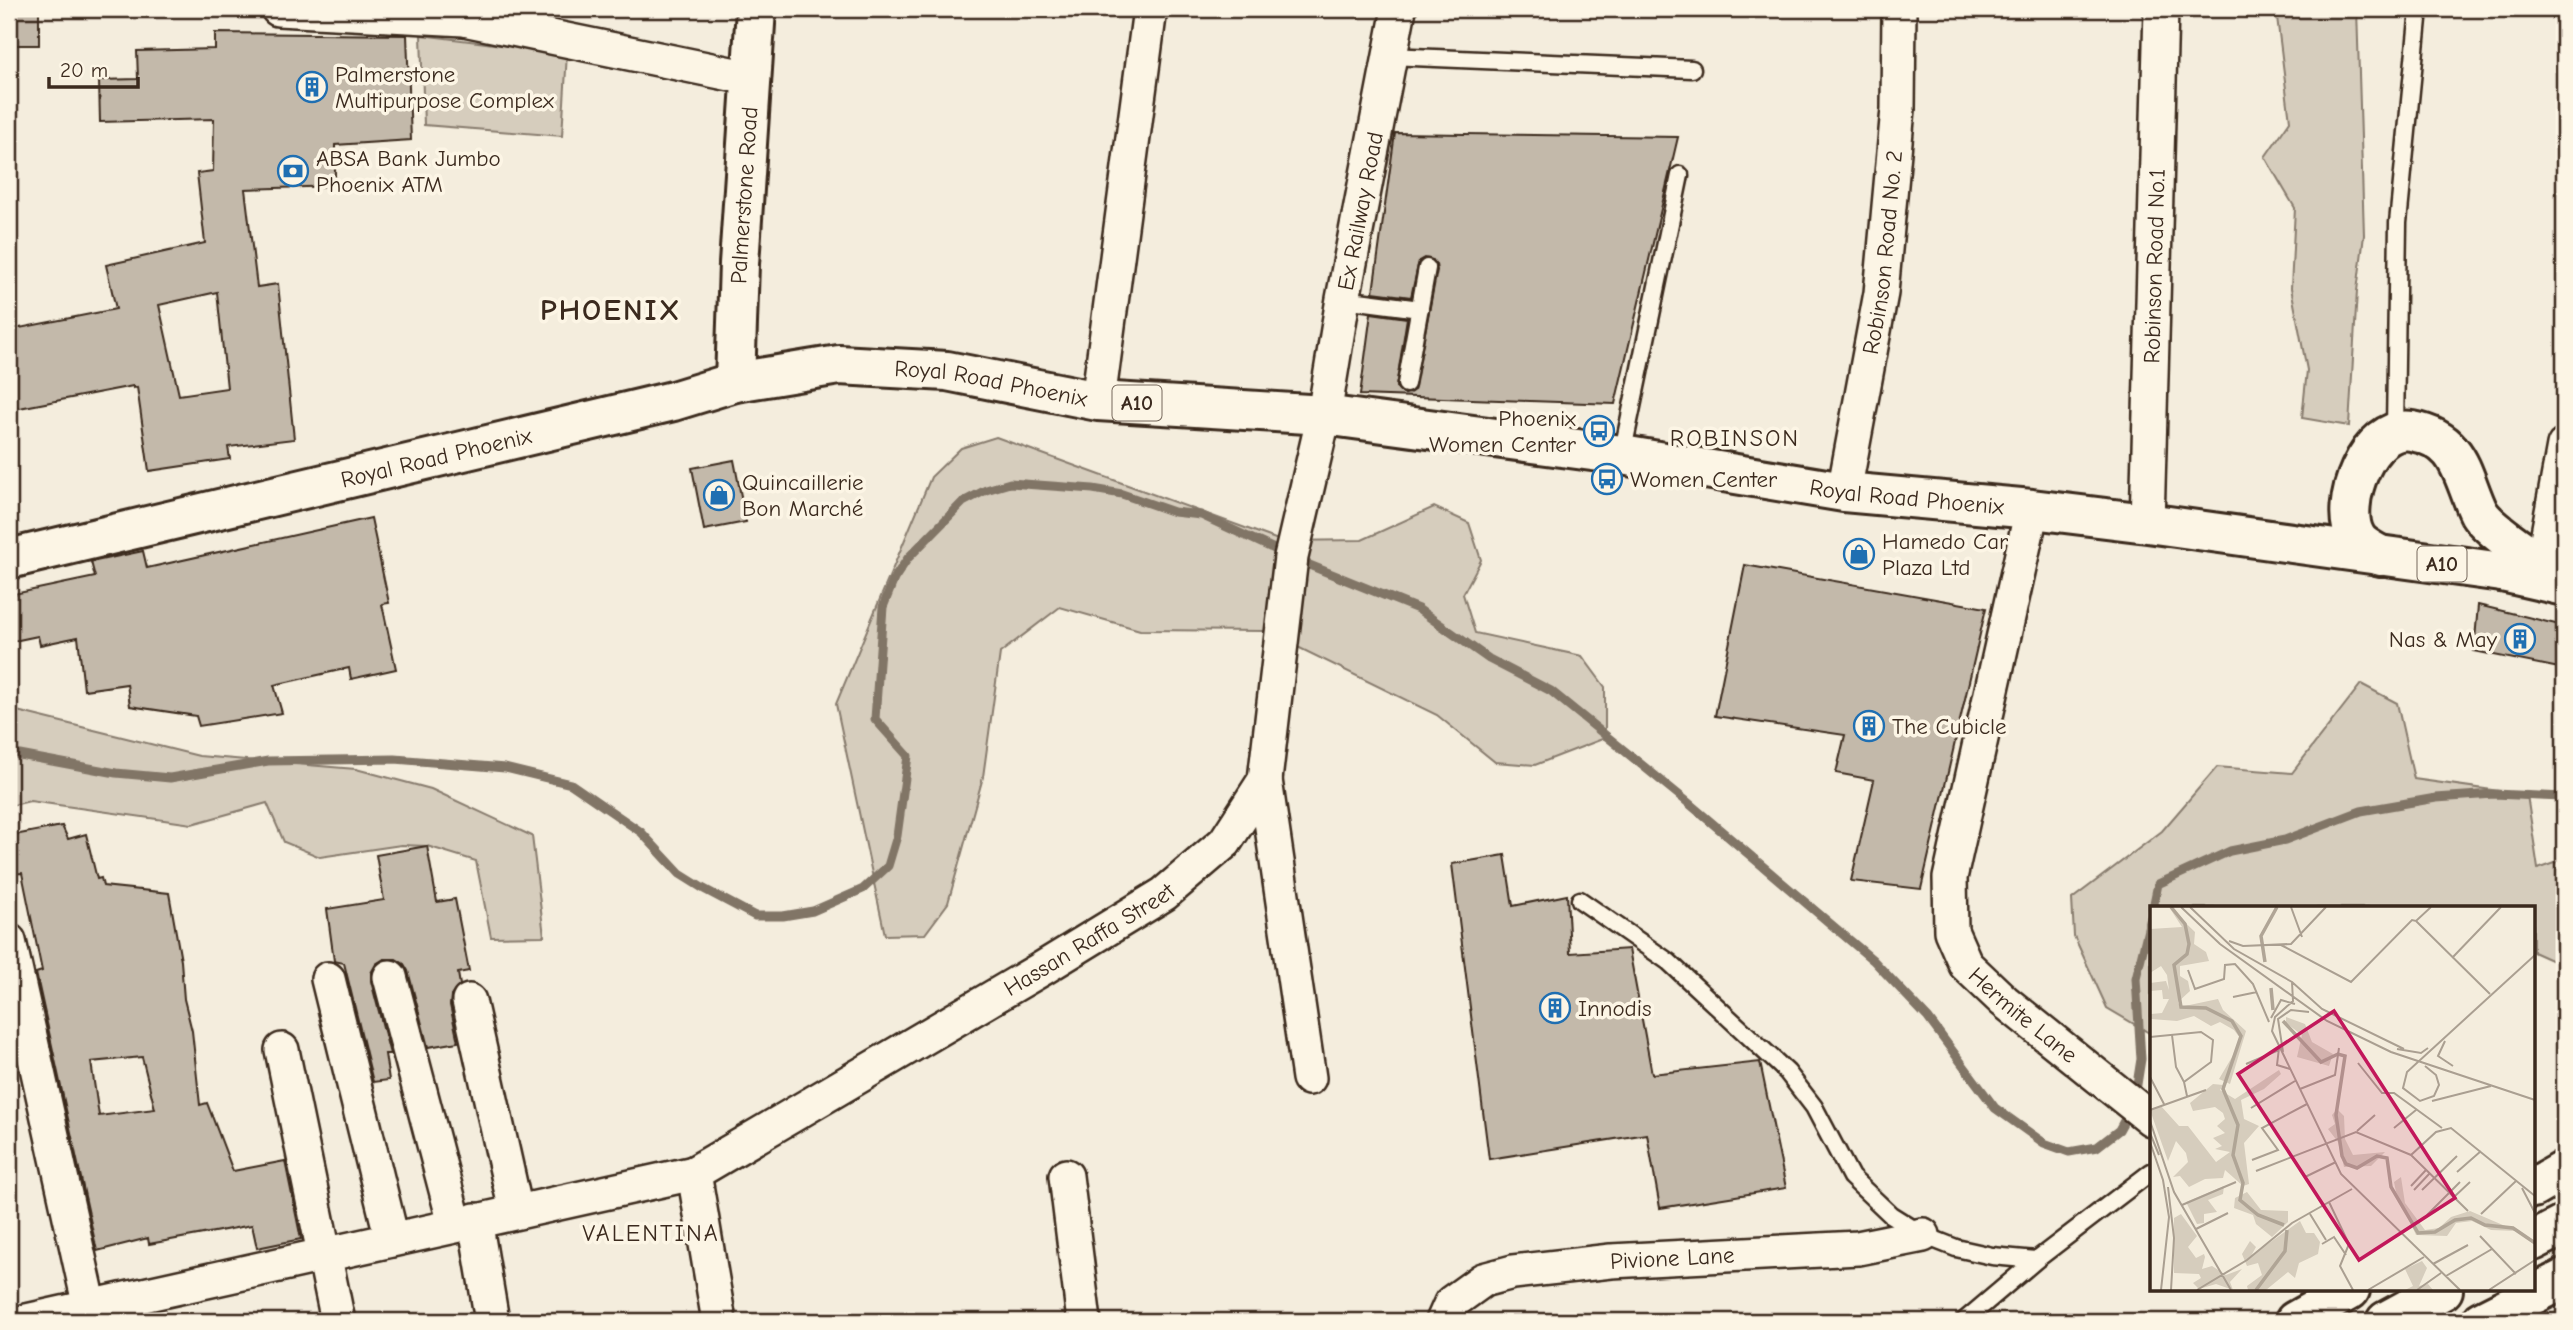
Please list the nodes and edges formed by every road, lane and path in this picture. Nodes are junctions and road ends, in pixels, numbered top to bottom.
1 (278, 9) edge
2 (756, 9) edge
3 (1150, 9) edge
4 (1399, 9) edge
5 (1899, 9) edge
6 (2161, 9) edge
7 (2419, 9) edge
8 (1390, 56) junction
9 (1692, 69) dead end
10 (750, 78) junction
11 (1680, 175) dead end
12 (1426, 268) dead end
13 (1343, 299) junction
14 (1420, 309) junction
15 (735, 382) junction
16 (1406, 384) dead end
17 (1098, 401) junction
18 (1324, 415) junction
19 (2395, 430) junction
20 (2564, 446) edge
21 (1622, 455) junction
22 (1844, 492) junction
23 (2351, 503) junction
24 (2032, 509) junction
25 (2147, 523) junction
26 (2282, 542) junction
27 (2381, 556) junction
28 (9, 559) edge
29 (2559, 572) edge
30 (1265, 779) junction
31 (1580, 900) dead end
32 (9, 942) edge
33 (390, 977) dead end
34 (328, 979) dead end
35 (469, 1000) dead end
36 (282, 1050) dead end
37 (1309, 1079) dead end
38 (2150, 1118) edge
39 (2564, 1172) edge
40 (694, 1173) junction
41 (2150, 1173) edge
42 (1066, 1176) dead end
43 (2534, 1187) edge
44 (516, 1211) junction
45 (465, 1222) junction
46 (2564, 1225) edge
47 (1923, 1235) junction
48 (392, 1239) junction
49 (2534, 1240) edge
50 (326, 1254) junction
51 (2036, 1259) junction
52 (2564, 1279) edge
53 (2346, 1292) edge
54 (2439, 1292) edge
55 (92, 1314) edge
56 (26, 1321) edge
57 (338, 1321) edge
58 (492, 1321) edge
59 (719, 1321) edge
60 (1084, 1321) edge
61 (1443, 1321) edge
62 (1964, 1321) edge
63 (2295, 1321) edge
64 (2386, 1321) edge
65 (2481, 1321) edge

1 - 10 street
2 - 10 main road, Palmerstone Road
3 - 17 street
4 - 8 street, Ex Railway Road
5 - 22 street, Robinson Road No. 2
6 - 25 street, Robinson Road No.1
7 - 19 lane
8 - 9 lane
8 - 13 street, Ex Railway Road
10 - 15 main road, Palmerstone Road
11 - 21 lane
12 - 14 lane
13 - 14 lane
13 - 18 street, Ex Railway Road
14 - 16 lane
15 - 17 main road, Royal Road Phoenix / A10
15 - 28 main road, Royal Road Phoenix / A10
17 - 18 main road, Royal Road Phoenix / A10
18 - 21 main road, Royal Road Phoenix / A10
18 - 30 street, Hassan Raffa Street
19 - 23 main road
19 - 29 main road
20 - 29 street
21 - 22 main road, Royal Road Phoenix / A10
22 - 24 main road, Royal Road Phoenix / A10
23 - 26 main road
23 - 27 main road
24 - 25 main road, Royal Road Phoenix / A10
24 - 38 street, Hermite Lane
25 - 26 main road, Royal Road Phoenix / A10
26 - 27 main road, A10
27 - 29 main road, A10
30 - 37 street
30 - 40 street, Hassan Raffa Street
31 - 47 lane
32 - 55 street
33 - 45 street
34 - 48 street
35 - 44 street
36 - 50 street
39 - 43 main road
40 - 44 street, Hassan Raffa Street
40 - 59 street
41 - 51 lane
42 - 60 street
44 - 45 street, Hassan Raffa Street
45 - 48 street, Hassan Raffa Street
45 - 58 street
46 - 49 main road
47 - 51 lane
47 - 61 street, Pivione Lane
48 - 50 street, Hassan Raffa Street
50 - 55 street, Hassan Raffa Street
50 - 57 street
51 - 62 lane
52 - 65 main road
53 - 63 main road
54 - 64 main road
55 - 56 street, Hassan Raffa Street

